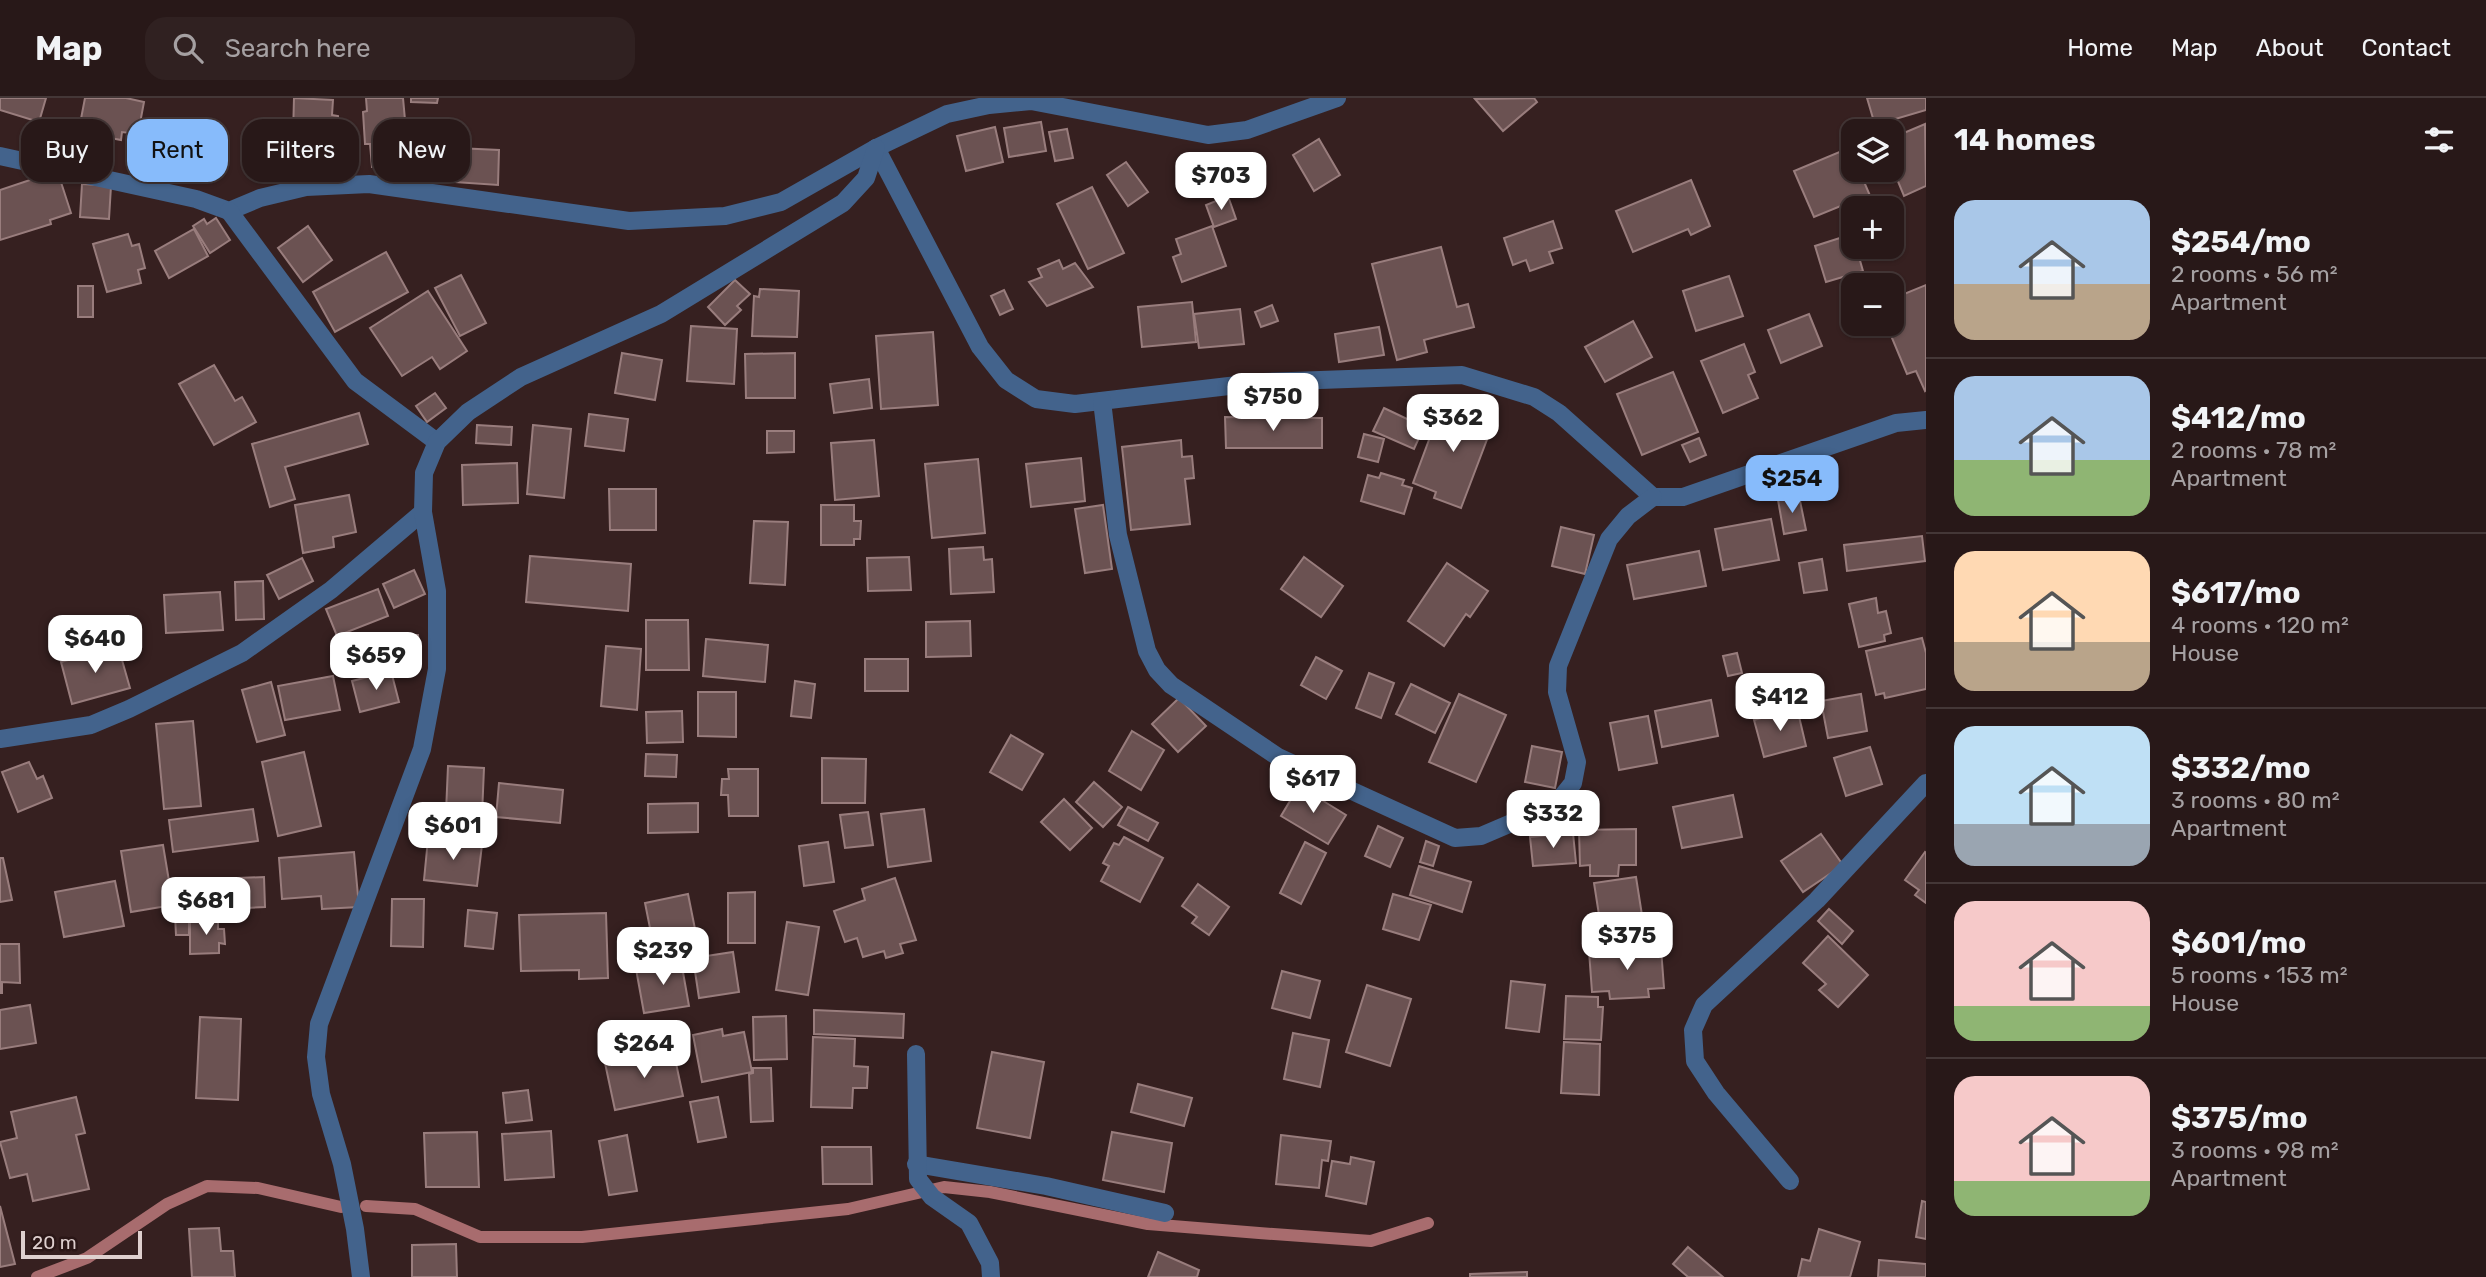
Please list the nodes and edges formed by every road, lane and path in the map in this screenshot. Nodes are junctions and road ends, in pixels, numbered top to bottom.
1 (1337, 98) edge
2 (876, 148) junction
3 (0, 156) edge
4 (229, 211) junction
5 (1102, 401) junction
6 (1926, 420) edge
7 (437, 442) junction
8 (1653, 497) junction
9 (423, 512) junction
10 (0, 739) edge
11 (1926, 783) edge
12 (916, 1054) dead end
13 (917, 1171) junction
14 (1790, 1181) dead end
15 (1165, 1213) dead end
16 (360, 1277) edge
17 (991, 1277) edge

1 - 2 street
2 - 4 street
2 - 5 street
2 - 7 street
3 - 4 street
4 - 7 street
5 - 8 street
5 - 8 street
6 - 8 street
7 - 9 street
9 - 10 street
9 - 16 street
11 - 14 street
12 - 13 street
13 - 15 street
13 - 17 street

